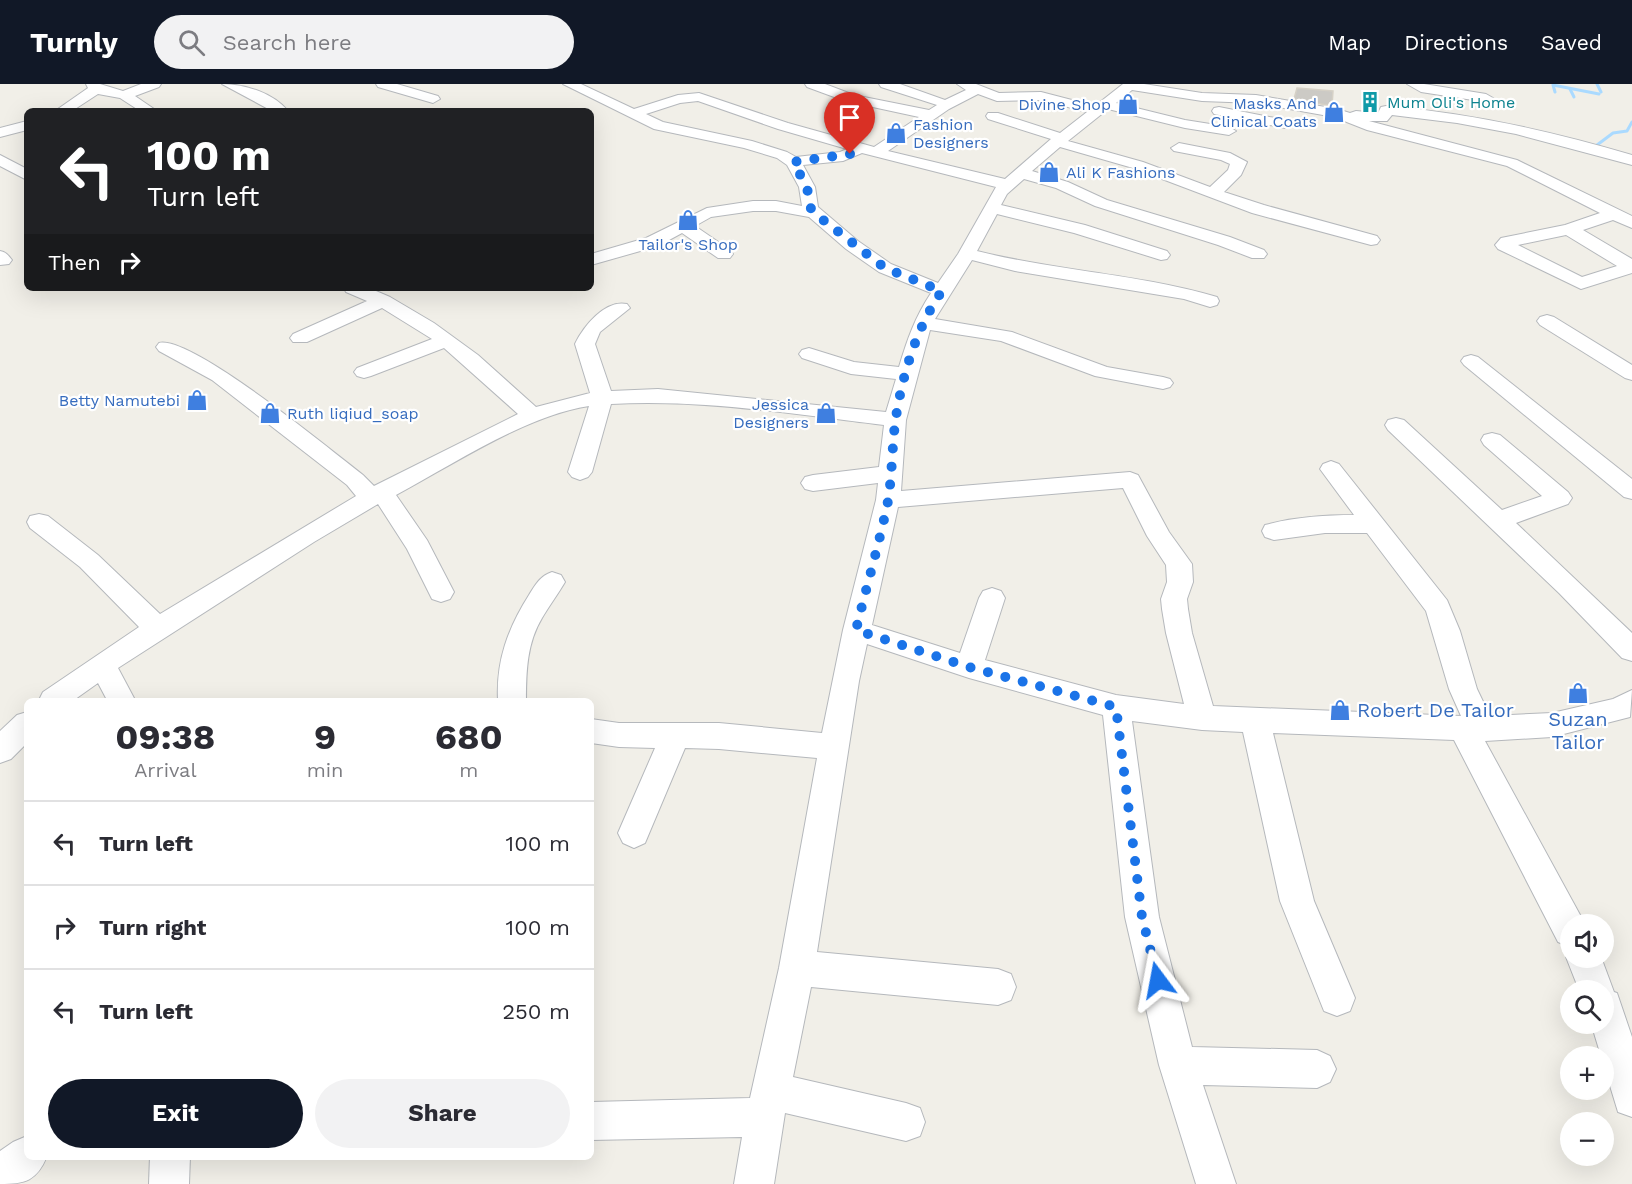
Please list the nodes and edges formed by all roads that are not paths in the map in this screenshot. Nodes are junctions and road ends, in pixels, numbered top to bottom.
1 (153, 84) edge
2 (229, 84) edge
3 (383, 84) edge
4 (570, 84) edge
5 (812, 84) edge
6 (886, 84) edge
7 (1414, 84) edge
8 (1131, 85) edge
9 (94, 87) edge
10 (970, 87) edge
11 (124, 95) junction
12 (1202, 97) junction
13 (1486, 98) dead end
14 (433, 99) dead end
15 (948, 104) junction
16 (633, 106) junction
17 (66, 108) edge
18 (145, 108) edge
19 (276, 108) edge
20 (1103, 108) junction
21 (1337, 113) junction
22 (932, 115) junction
23 (4, 116) dead end
24 (993, 116) dead end
25 (1285, 124) dead end
26 (22, 126) edge
27 (1229, 131) dead end
28 (0, 133) edge
29 (1060, 140) junction
30 (1179, 148) dead end
31 (869, 150) junction
32 (1632, 160) edge
33 (793, 162) junction
34 (2, 163) edge
35 (24, 174) edge
36 (1014, 179) junction
37 (1212, 194) junction
38 (991, 208) junction
39 (814, 213) junction
40 (1615, 214) junction
41 (1632, 223) edge
42 (682, 225) junction
43 (1569, 229) junction
44 (1371, 240) dead end
45 (724, 254) dead end
46 (967, 254) junction
47 (1258, 254) dead end
48 (1161, 255) dead end
49 (595, 256) edge
50 (1632, 267) edge
51 (360, 291) edge
52 (942, 291) junction
53 (383, 301) junction
54 (1210, 301) dead end
55 (620, 308) dead end
56 (1547, 321) dead end
57 (923, 323) junction
58 (300, 338) dead end
59 (447, 340) junction
60 (166, 347) dead end
61 (808, 354) dead end
62 (1471, 361) dead end
63 (364, 372) dead end
64 (906, 374) junction
65 (1632, 374) edge
66 (1163, 383) dead end
67 (602, 398) junction
68 (533, 416) junction
69 (895, 420) junction
70 (1396, 425) dead end
71 (1492, 441) dead end
72 (1331, 470) dead end
73 (580, 472) dead end
74 (813, 483) dead end
75 (889, 487) junction
76 (1632, 491) edge
77 (377, 496) junction
78 (1498, 521) junction
79 (39, 522) dead end
80 (1373, 524) junction
81 (1274, 531) dead end
82 (552, 582) dead end
83 (441, 592) dead end
84 (992, 598) dead end
85 (158, 629) junction
86 (856, 630) junction
87 (1632, 650) edge
88 (102, 665) junction
89 (969, 667) junction
90 (56, 698) edge
91 (120, 698) edge
92 (512, 698) edge
93 (1632, 702) edge
94 (1116, 707) junction
95 (1202, 718) junction
96 (1255, 720) junction
97 (24, 727) edge
98 (1472, 728) junction
99 (594, 731) edge
100 (675, 736) junction
101 (832, 747) junction
102 (0, 750) edge
103 (634, 832) dead end
104 (1562, 914) edge
105 (797, 968) junction
106 (998, 987) dead end
107 (1337, 998) dead end
108 (1613, 1034) edge
109 (1178, 1065) junction
110 (1317, 1069) dead end
111 (1632, 1098) edge
112 (768, 1104) junction
113 (594, 1121) edge
114 (906, 1122) dead end
115 (24, 1158) edge
116 (170, 1160) edge
117 (0, 1176) edge
118 (169, 1184) edge
119 (754, 1184) edge
120 (1216, 1184) edge

1 - 11 street
2 - 19 street
3 - 14 street
4 - 16 street
5 - 22 street
6 - 15 street
7 - 13 street
8 - 12 street
8 - 20 street
9 - 11 street
9 - 17 street
10 - 15 street
10 - 20 street
11 - 18 street
12 - 21 street
12 - 25 street
15 - 22 street
16 - 31 street
16 - 33 street
20 - 27 street
20 - 29 street
21 - 32 street
21 - 40 street
22 - 31 street
23 - 26 street
24 - 29 street
26 - 28 street
29 - 36 street
29 - 37 street
30 - 37 street
31 - 33 street
31 - 36 street
33 - 39 street
34 - 35 street
36 - 38 street
36 - 47 street
37 - 44 street
38 - 46 street
38 - 48 street
39 - 42 street
39 - 52 street
40 - 41 street
40 - 43 street
42 - 45 street
42 - 49 street
43 - 50 street
43 - 50 street
46 - 52 street
46 - 54 street
51 - 53 street
52 - 57 street
53 - 58 street
53 - 59 street
55 - 67 street
56 - 65 street
57 - 64 street
57 - 66 street
59 - 63 street
59 - 68 street
60 - 77 street
61 - 64 street
62 - 76 street
64 - 69 street
67 - 68 street
67 - 69 street
67 - 73 street
68 - 77 street
69 - 75 street
70 - 78 street
71 - 78 street
72 - 80 street
74 - 75 street
75 - 86 street
75 - 95 street
77 - 83 street
77 - 85 street
78 - 87 street
79 - 85 street
80 - 81 street
80 - 98 street
82 - 92 street
84 - 89 street
85 - 88 street
86 - 89 street
86 - 101 street
88 - 90 street
88 - 91 street
89 - 94 street
93 - 98 street
94 - 95 street
94 - 109 street
95 - 96 street
96 - 98 street
96 - 107 street
97 - 102 street
98 - 104 street
99 - 100 street
100 - 101 street
100 - 103 street
101 - 105 street
105 - 106 street
105 - 112 street
108 - 111 street
109 - 110 street
109 - 120 street
112 - 113 street
112 - 114 street
112 - 119 street
115 - 117 street
116 - 118 street

